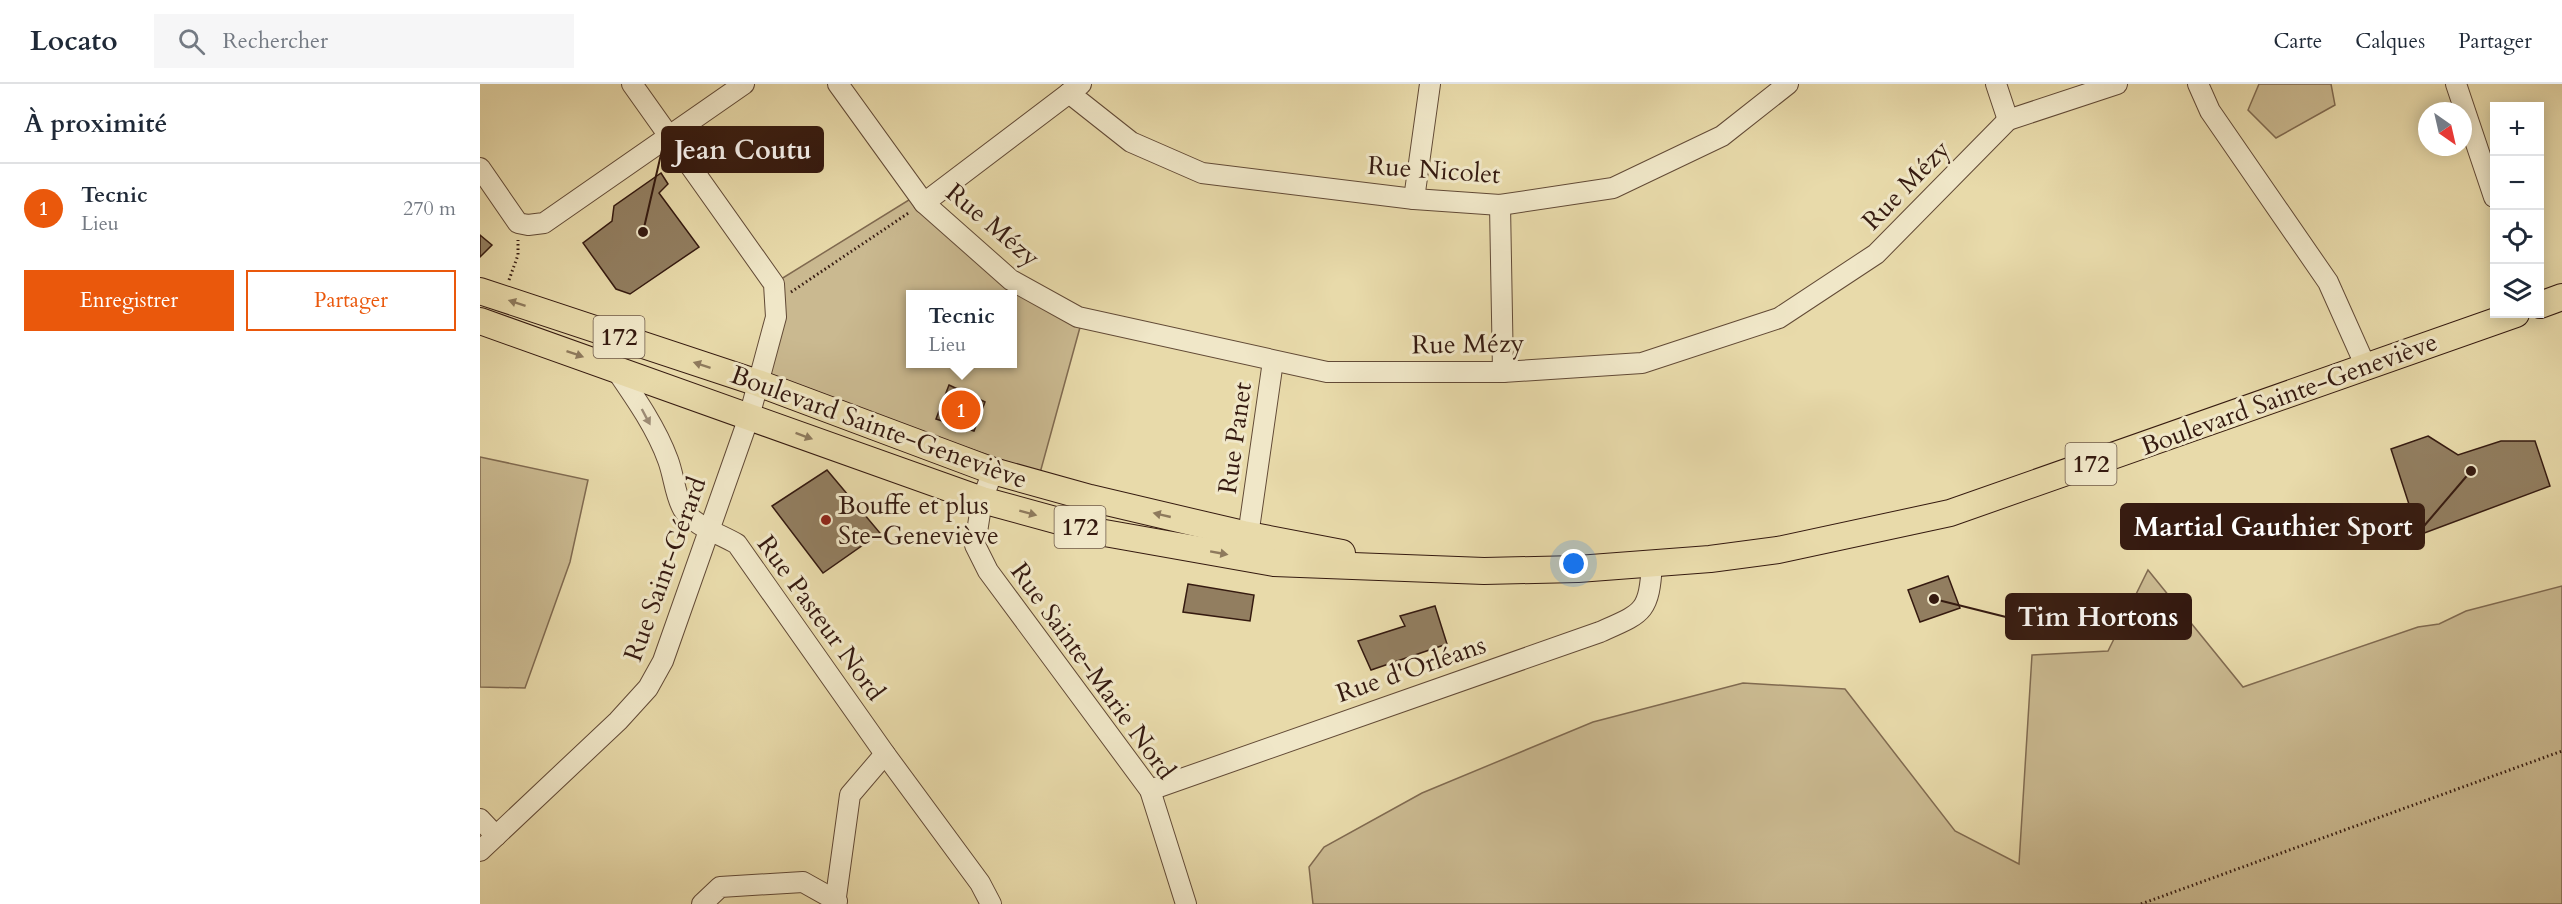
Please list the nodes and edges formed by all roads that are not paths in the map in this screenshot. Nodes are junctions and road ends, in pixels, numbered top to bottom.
1 (632, 84) edge
2 (744, 84) edge
3 (837, 84) edge
4 (1430, 84) edge
5 (1788, 84) edge
6 (1996, 84) edge
7 (2117, 84) edge
8 (2198, 84) edge
9 (2456, 84) edge
10 (1075, 88) edge
11 (2008, 120) junction
12 (669, 137) junction
13 (480, 168) edge
14 (2490, 185) edge
15 (1414, 199) junction
16 (924, 203) junction
17 (1500, 205) junction
18 (491, 294) edge
19 (2562, 297) edge
20 (2544, 304) edge
21 (2505, 318) edge
22 (480, 321) edge
23 (1273, 361) junction
24 (614, 367) junction
25 (2366, 367) junction
26 (1503, 372) junction
27 (758, 383) junction
28 (749, 417) junction
29 (993, 471) junction
30 (982, 500) junction
31 (1250, 522) dead end
32 (709, 531) junction
33 (1652, 564) junction
34 (1425, 569) junction
35 (885, 754) junction
36 (1150, 790) junction
37 (480, 819) edge
38 (496, 836) junction
39 (480, 850) edge
40 (836, 902) edge
41 (702, 904) edge
42 (991, 904) edge
43 (1186, 904) edge

1 - 12 street
2 - 12 street
3 - 16 street, Rue Mézy
4 - 15 street
5 - 17 street, Rue Nicolet
6 - 11 street
7 - 11 street, Rue Mézy
8 - 25 street
9 - 14 street
10 - 15 street, Rue Nicolet
10 - 16 street
11 - 26 street, Rue Mézy
12 - 13 street
12 - 27 street, Rue Saint-Gérard
15 - 17 street, Rue Nicolet
16 - 23 street, Rue Mézy
17 - 26 street
27 -> 18 main road, Boulevard Sainte-Geneviève / 172
19 - 20 main road
21 - 25 main road, Boulevard Sainte-Geneviève / 172
22 -> 24 main road, Boulevard Sainte-Geneviève / 172
23 - 26 street, Rue Mézy
23 - 31 street, Rue Panet
24 - 28 main road, Boulevard Sainte-Geneviève / 172
24 -> 32 street, Rue Pasteur Nord
25 - 33 main road, Boulevard Sainte-Geneviève / 172
27 - 28 street, Rue Saint-Gérard
27 - 29 main road, Boulevard Sainte-Geneviève / 172
28 -> 30 main road, Boulevard Sainte-Geneviève / 172
28 - 32 street, Rue Saint-Gérard
29 - 30 street, Rue Sainte-Marie Nord
34 -> 29 main road, Boulevard Sainte-Geneviève / 172
30 -> 34 main road, Boulevard Sainte-Geneviève / 172
30 - 36 street, Rue Sainte-Marie Nord
32 - 35 street, Rue Pasteur Nord
32 - 38 street, Rue Saint-Gérard
33 - 34 main road, Boulevard Sainte-Geneviève / 172
33 - 36 street, Rue d'Orléans
35 - 40 street
35 - 42 street, Rue Pasteur Nord
36 - 43 street, Rue Sainte-Marie Nord
37 - 38 street
38 - 39 street, Rue Saint-Gérard
40 - 41 street

